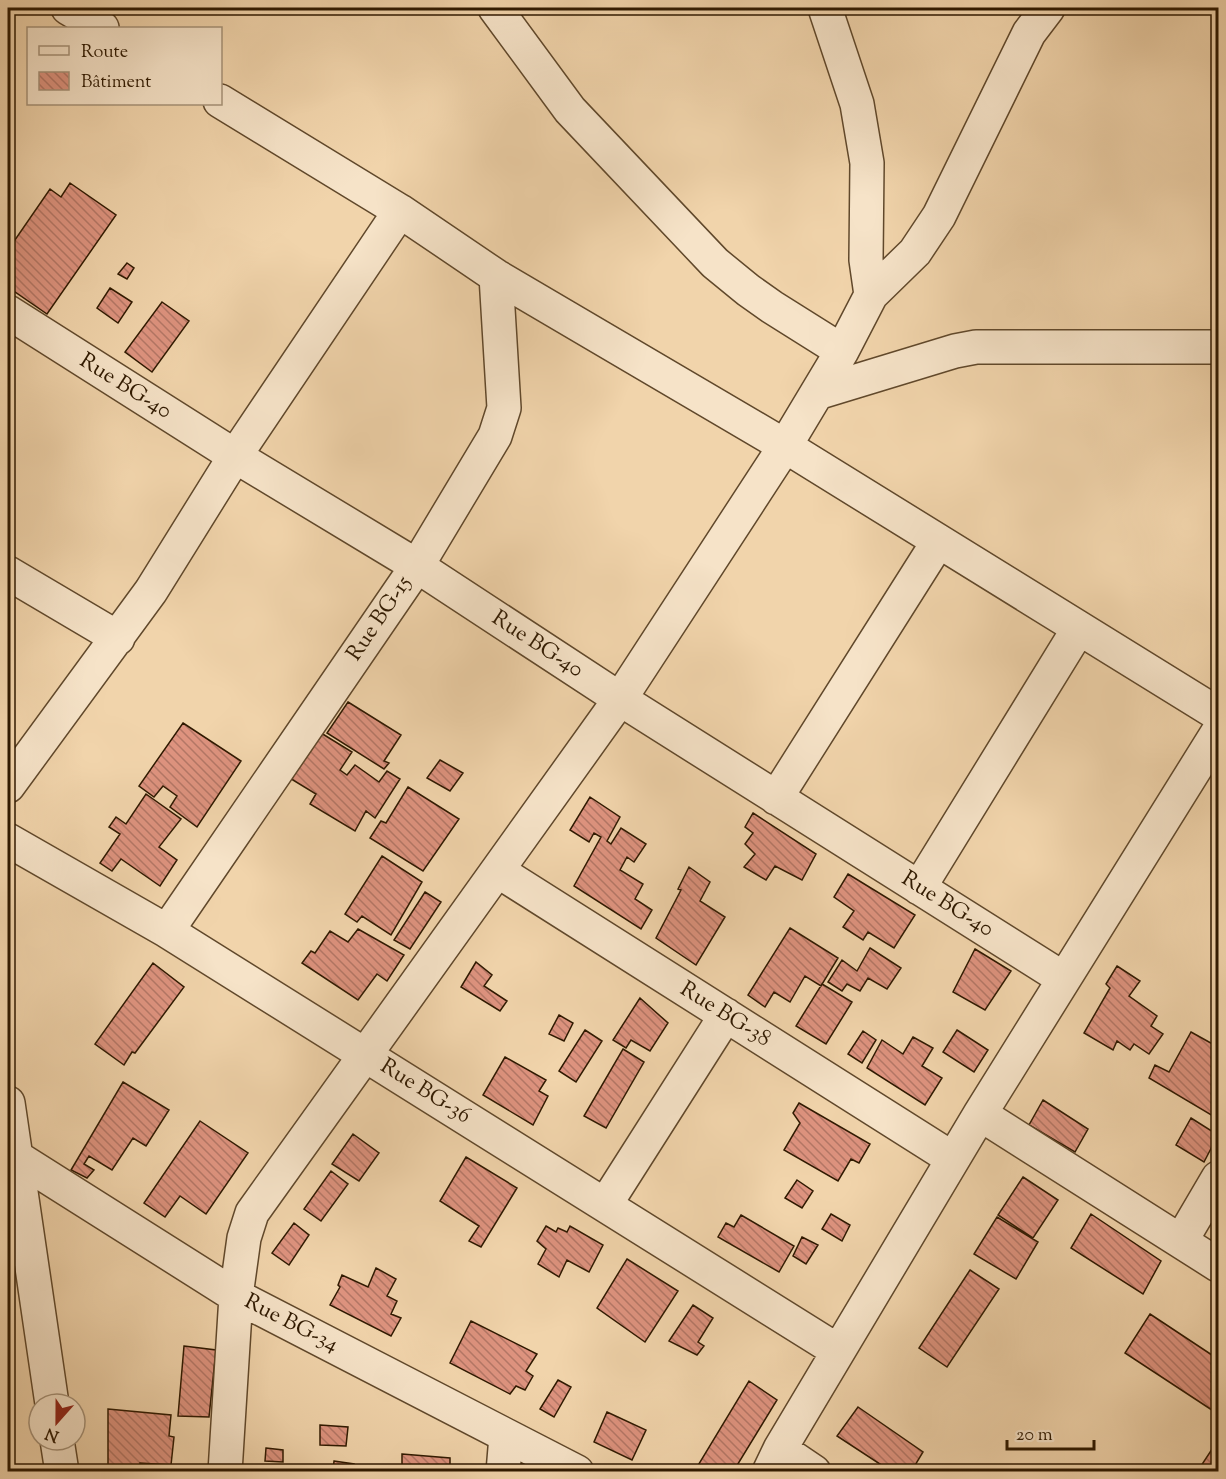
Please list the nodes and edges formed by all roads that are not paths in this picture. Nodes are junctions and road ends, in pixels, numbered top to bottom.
1 (68, 8) edge
2 (495, 8) edge
3 (825, 8) edge
4 (1048, 8) edge
5 (100, 27) edge
6 (222, 102) edge
7 (400, 211) junction
8 (496, 276) junction
9 (871, 295) junction
10 (8, 312) edge
11 (1218, 347) edge
12 (842, 351) junction
13 (817, 393) junction
14 (785, 446) junction
15 (235, 456) junction
16 (938, 542) junction
17 (417, 566) junction
18 (8, 573) edge
19 (1079, 628) junction
20 (118, 638) junction
21 (620, 699) junction
22 (1218, 714) edge
23 (1218, 732) edge
24 (8, 786) edge
25 (776, 798) junction
26 (8, 840) edge
27 (498, 871) junction
28 (919, 888) junction
29 (167, 931) junction
30 (1064, 979) junction
31 (726, 1015) junction
32 (366, 1055) junction
33 (8, 1103) edge
34 (980, 1114) junction
35 (16, 1157) junction
36 (953, 1159) junction
37 (1218, 1178) edge
38 (605, 1205) junction
39 (1181, 1241) junction
40 (1218, 1264) edge
41 (236, 1296) junction
42 (838, 1351) junction
43 (50, 1392) edge
44 (506, 1436) junction
45 (59, 1452) edge
46 (774, 1460) edge
47 (62, 1472) edge
48 (225, 1472) edge
49 (503, 1472) edge
50 (577, 1472) edge
51 (814, 1472) edge

1 - 5 street
2 - 12 street
3 - 9 street
4 - 9 street
6 - 7 street
7 - 8 street
7 - 15 street
8 - 14 street
8 - 17 street, Rue BG-15
9 - 12 street
10 - 15 street, Rue BG-40
11 - 13 street
12 - 13 street
13 - 14 street
14 - 16 street
14 - 21 street
15 - 17 street, Rue BG-40
15 - 20 street
16 - 19 street
16 - 25 street
17 - 21 street, Rue BG-40
17 - 29 street, Rue BG-15
18 - 20 street
19 - 22 street
19 - 28 street
20 - 24 street
21 - 25 street, Rue BG-40
21 - 27 street
23 - 30 street
25 - 28 street, Rue BG-40
26 - 29 street, Rue BG-36
27 - 31 street, Rue BG-38
27 - 32 street
28 - 30 street, Rue BG-40
29 - 32 street, Rue BG-36
30 - 34 street
31 - 36 street, Rue BG-38
31 - 38 street
32 - 38 street, Rue BG-36
32 - 41 street
33 - 35 street
34 - 36 street
34 - 39 street
35 - 41 street, Rue BG-34
35 - 43 street
36 - 42 street
37 - 39 street
38 - 42 street, Rue BG-36
39 - 40 street
41 - 44 street, Rue BG-34
41 - 48 street
42 - 46 street
44 - 49 street
44 - 50 street, Rue BG-34
45 - 47 street
46 - 51 street

